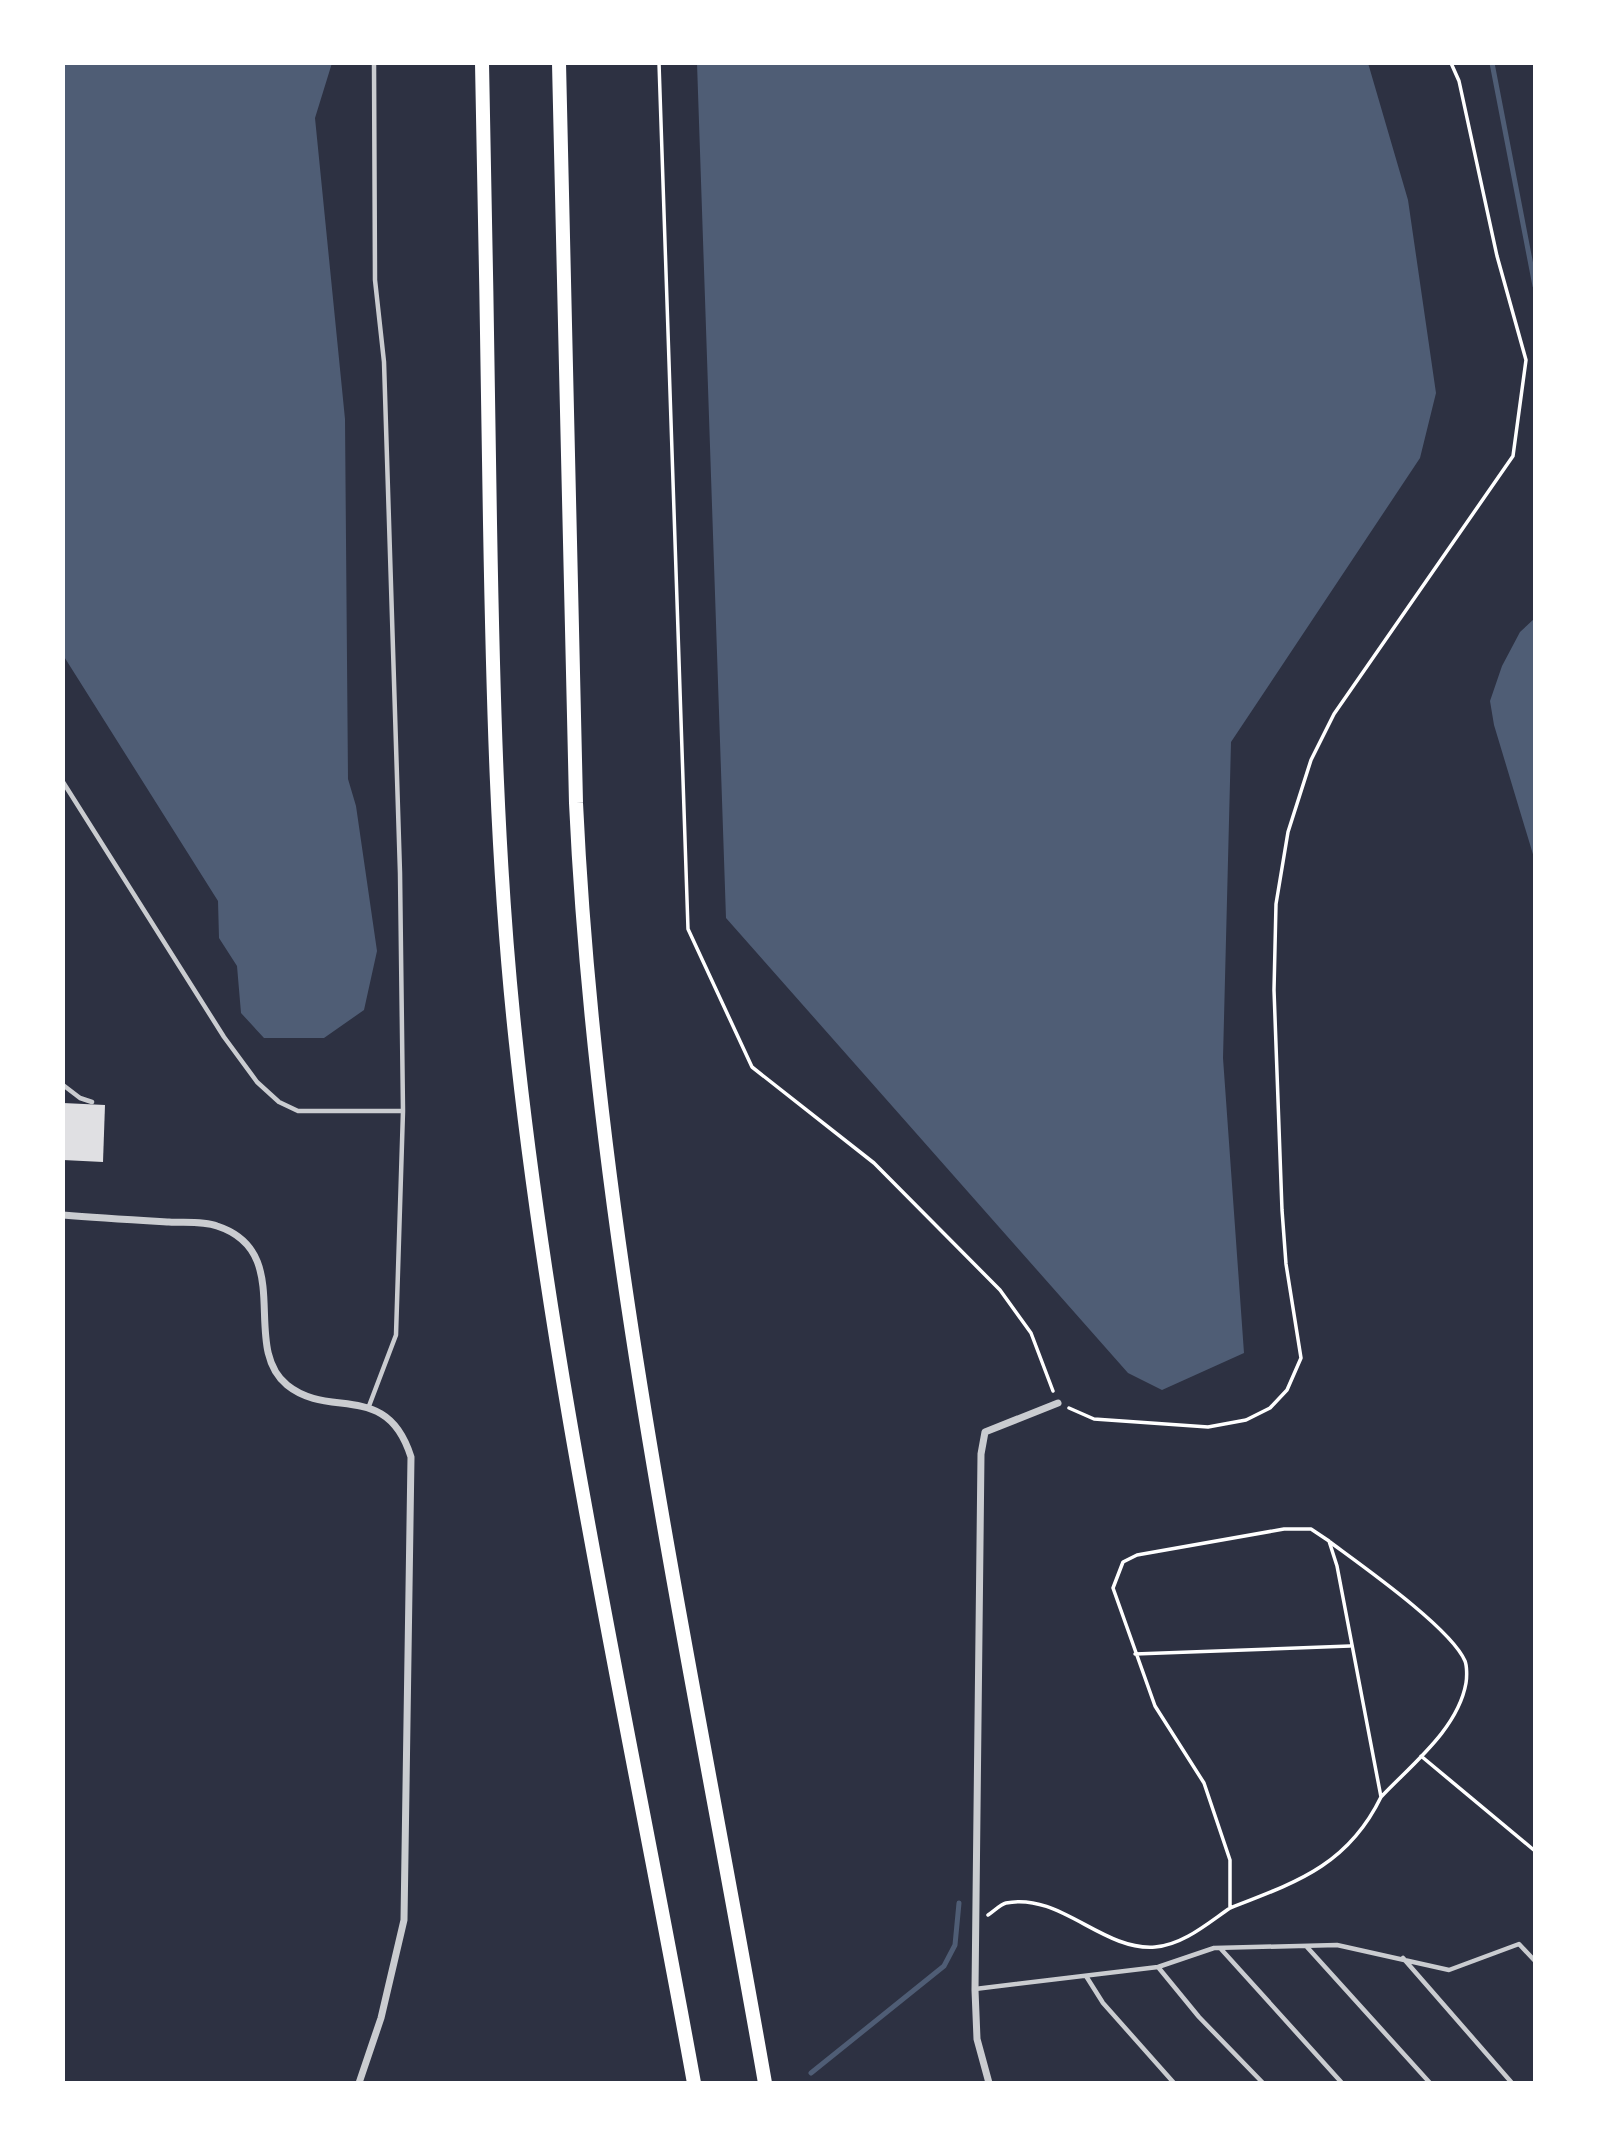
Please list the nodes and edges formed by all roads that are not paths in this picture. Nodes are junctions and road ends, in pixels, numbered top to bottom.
1 (374, 63) edge
2 (482, 63) edge
3 (559, 63) edge
4 (63, 782) edge
5 (63, 1085) edge
6 (92, 1102) dead end
7 (403, 1111) junction
8 (63, 1215) edge
9 (1058, 1403) road end
10 (369, 1406) junction
11 (1307, 1946) junction
12 (1220, 1948) junction
13 (1403, 1958) junction
14 (1535, 1961) edge
15 (1158, 1967) junction
16 (1086, 1976) junction
17 (975, 1989) junction
18 (359, 2083) edge
19 (694, 2083) edge
20 (765, 2083) edge
21 (989, 2083) edge
22 (1174, 2083) edge
23 (1263, 2083) edge
24 (1342, 2083) edge
25 (1430, 2083) edge
26 (1512, 2083) edge

1 - 7 lane
2 - 19 highway
3 - 20 highway
4 - 7 lane
5 - 6 lane
7 - 10 lane
8 - 10 street
9 - 17 street
10 - 18 street
11 - 12 lane
11 - 13 lane
11 - 25 lane
12 - 15 lane
12 - 24 lane
13 - 14 lane
13 - 26 lane
15 - 16 lane
15 - 23 lane
16 - 17 lane
16 - 22 lane
17 - 21 street

